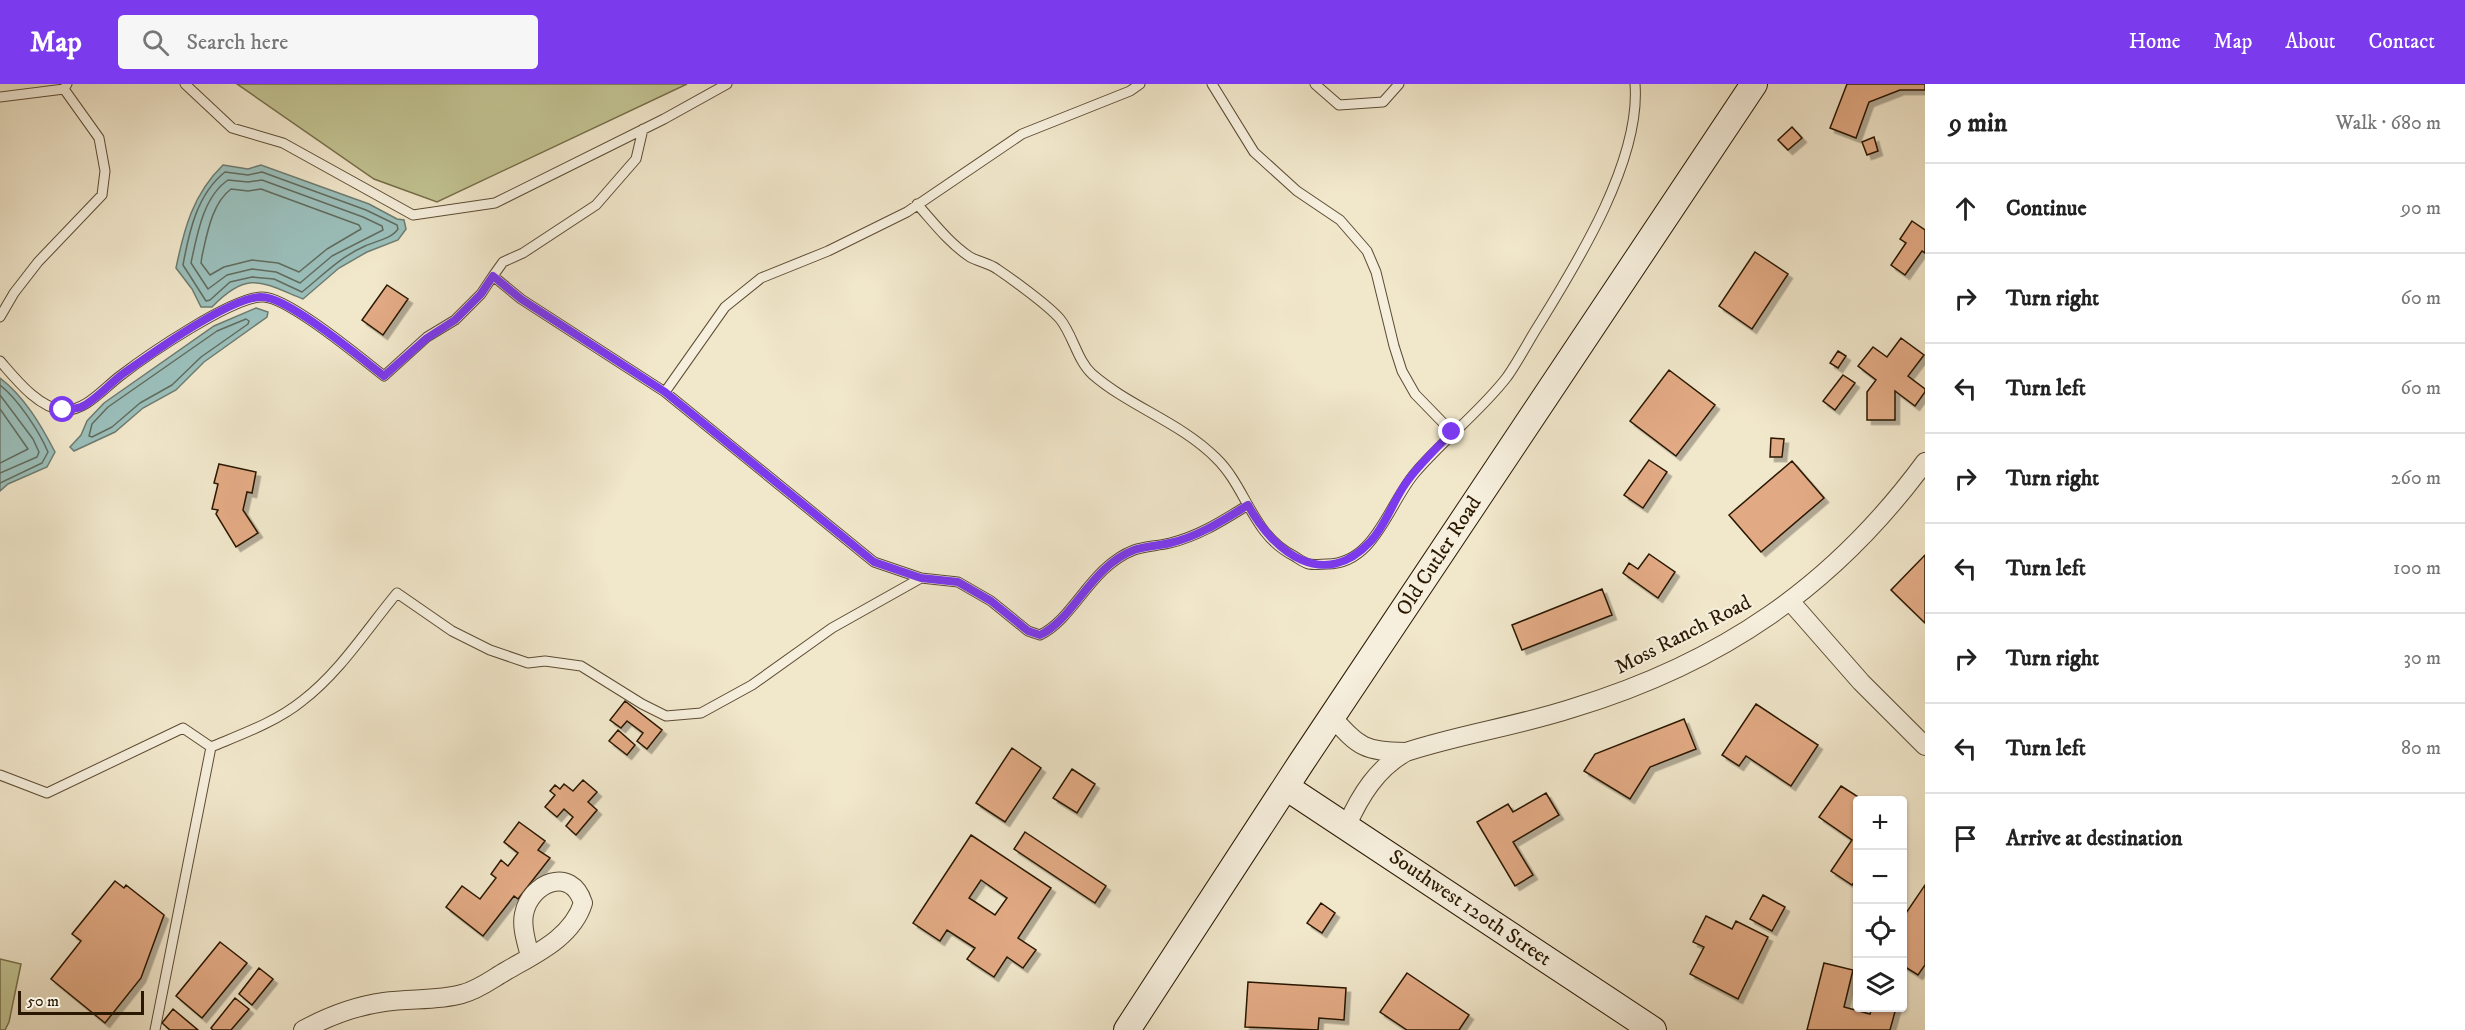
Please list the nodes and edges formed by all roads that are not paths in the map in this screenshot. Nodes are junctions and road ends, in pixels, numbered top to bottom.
1 (185, 84) edge
2 (727, 84) edge
3 (1140, 84) edge
4 (1212, 84) edge
5 (1315, 84) edge
6 (1399, 84) edge
7 (1635, 84) edge
8 (1754, 84) edge
9 (66, 86) edge
10 (0, 97) edge
11 (643, 129) junction
12 (917, 204) junction
13 (493, 276) junction
14 (0, 317) edge
15 (0, 361) edge
16 (665, 392) junction
17 (1452, 432) junction
18 (1925, 462) edge
19 (1248, 505) junction
20 (921, 578) junction
21 (1790, 601) junction
22 (1332, 717) junction
23 (1925, 746) edge
24 (211, 747) junction
25 (1406, 752) junction
26 (0, 776) edge
27 (1286, 787) junction
28 (1347, 825) junction
29 (530, 957) dead end
30 (154, 1030) edge
31 (303, 1030) edge
32 (1127, 1030) edge
33 (1653, 1030) edge

1 - 11 lane
2 - 11 lane
3 - 12 lane
4 - 17 lane
5 - 6 lane
7 - 17 lane
8 - 22 main road, Old Cutler Road
9 - 10 lane
9 - 14 lane
11 - 13 lane
12 - 16 lane
12 - 19 lane
13 - 15 lane
13 - 16 lane
16 - 20 lane
17 - 19 lane
18 - 21 street, Moss Ranch Road
19 - 20 lane
20 - 24 lane
21 - 23 street
21 - 25 street, Moss Ranch Road
22 - 25 street, Moss Ranch Road
22 - 27 main road, Old Cutler Road
24 - 26 lane
24 - 30 lane
25 - 28 street, Moss Ranch Road
27 - 28 main road, Southwest 120th Street
27 - 32 main road, Old Cutler Road
28 - 33 main road, Southwest 120th Street
29 - 31 street

